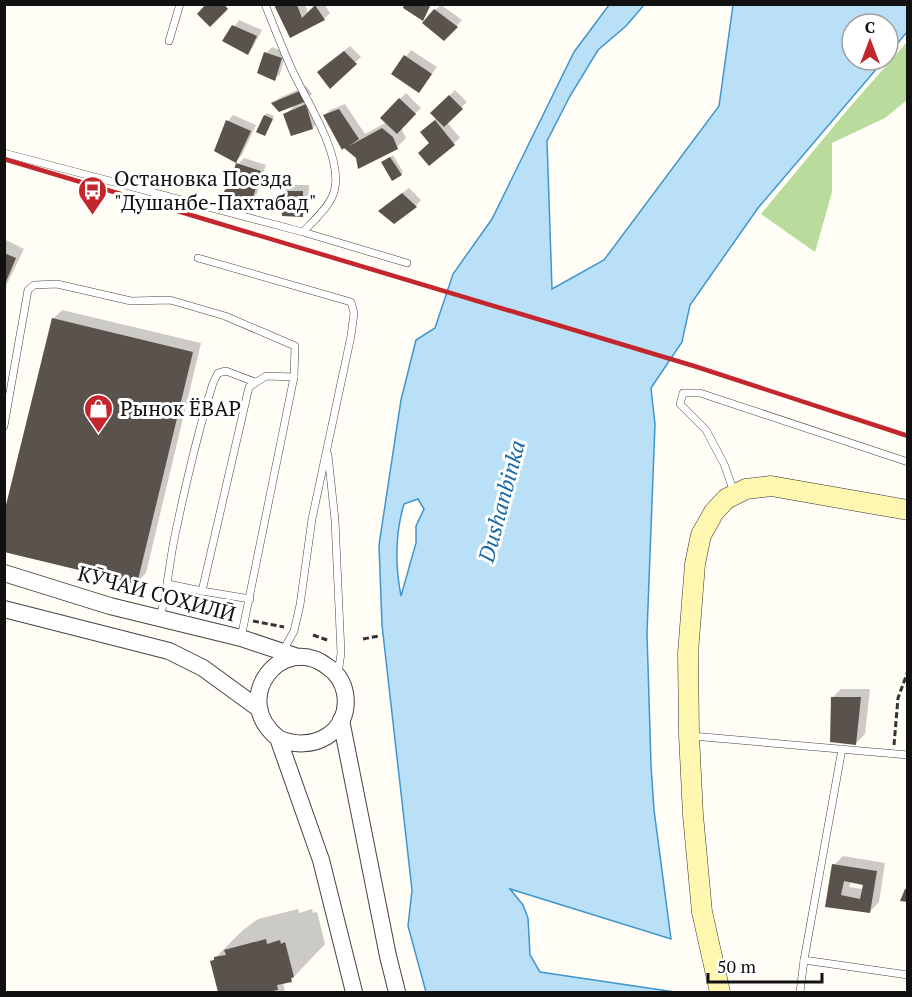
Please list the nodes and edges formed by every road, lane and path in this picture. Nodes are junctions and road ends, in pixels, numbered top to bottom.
1 (180, 4) edge
2 (265, 4) edge
3 (169, 41) dead end
4 (4, 153) edge
5 (303, 232) junction
6 (198, 258) dead end
7 (407, 263) dead end
8 (294, 377) junction
9 (255, 382) junction
10 (4, 426) edge
11 (327, 448) junction
12 (907, 461) edge
13 (735, 494) junction
14 (908, 510) edge
15 (4, 573) edge
16 (168, 584) junction
17 (202, 591) junction
18 (250, 598) junction
19 (4, 609) edge
20 (160, 617) junction
21 (245, 619) junction
22 (284, 627) dead end
23 (313, 635) dead end
24 (379, 636) dead end
25 (241, 638) junction
26 (363, 639) dead end
27 (332, 642) dead end
28 (291, 654) junction
29 (908, 671) edge
30 (338, 677) junction
31 (258, 708) junction
32 (341, 720) junction
33 (689, 735) junction
34 (278, 738) junction
35 (842, 749) junction
36 (893, 753) junction
37 (908, 755) edge
38 (804, 960) junction
39 (908, 975) edge
40 (354, 993) edge
41 (397, 993) edge
42 (720, 993) edge
43 (800, 993) edge

1 - 3 lane
2 - 5 lane
4 - 5 lane
5 - 7 lane
6 - 11 lane
8 - 9 lane
8 - 10 lane
8 - 18 lane
9 - 16 lane
9 - 17 lane
11 - 28 lane
11 - 30 lane
12 - 13 lane
13 - 14 main road
13 - 33 main road
15 - 20 street, КӮЧАИ СОҲИЛӢ
16 - 17 lane
16 - 20 lane
17 - 18 lane
18 - 21 lane
19 - 31 street
20 - 25 street, КӮЧАИ СОҲИЛӢ
21 - 22 path
21 - 25 lane
23 - 27 path
24 - 26 path
25 - 28 street, КӮЧАИ СОҲИЛӢ
28 - 30 street, КӮЧАИ СОҲИЛӢ
28 - 31 street
29 - 36 path
30 - 32 street
31 - 34 street
32 - 34 street
32 - 41 street
33 - 35 lane
33 - 42 main road
34 - 40 street
35 - 36 lane
35 - 38 lane
36 - 37 lane
38 - 39 lane
38 - 43 lane

